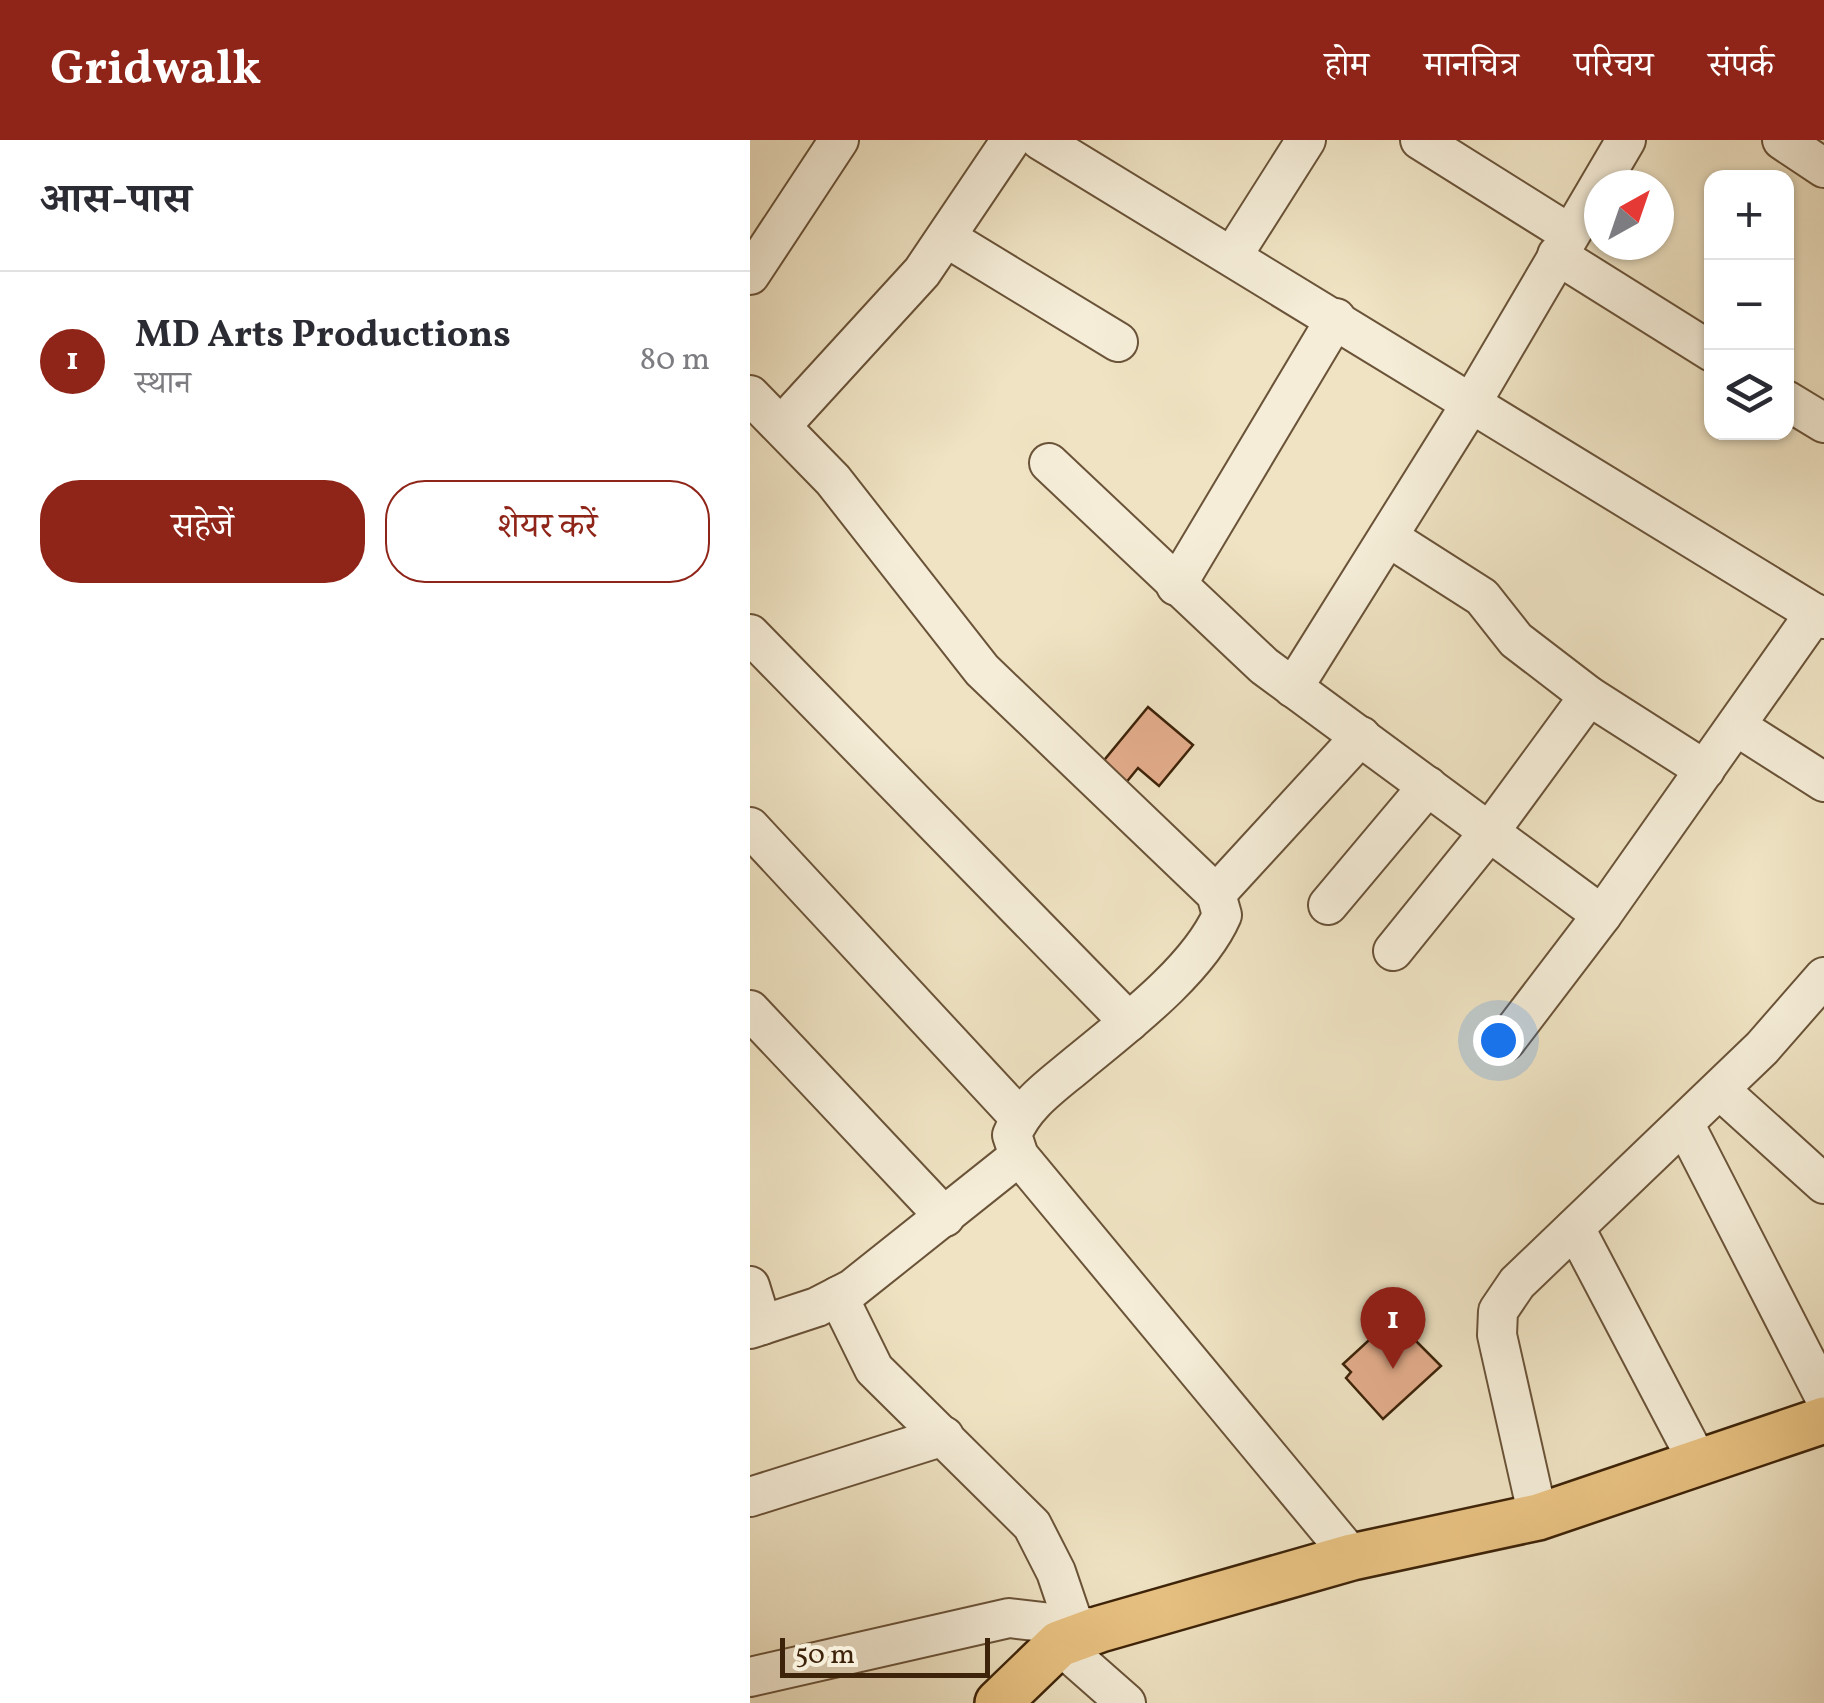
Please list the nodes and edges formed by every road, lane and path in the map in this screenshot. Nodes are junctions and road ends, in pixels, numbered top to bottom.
1 (839, 140) edge
2 (1012, 140) edge
3 (1040, 140) edge
4 (1306, 140) edge
5 (1420, 140) edge
6 (1626, 140) edge
7 (1782, 140) edge
8 (1824, 168) edge
9 (946, 238) junction
10 (1563, 244) junction
11 (1232, 255) junction
12 (750, 275) edge
13 (1336, 318) junction
14 (1118, 342) dead end
15 (1709, 350) edge
16 (750, 395) edge
17 (1472, 402) junction
18 (1794, 405) edge
19 (1824, 424) edge
20 (782, 425) junction
21 (1049, 463) dead end
22 (1388, 536) junction
23 (1176, 586) junction
24 (1819, 616) edge
25 (750, 634) edge
26 (1292, 688) junction
27 (1589, 696) junction
28 (1736, 726) junction
29 (1361, 736) junction
30 (1705, 770) junction
31 (1824, 782) edge
32 (1428, 786) junction
33 (750, 828) edge
34 (1490, 831) junction
35 (1216, 894) junction
36 (1328, 905) dead end
37 (1602, 914) junction
38 (1392, 951) dead end
39 (1824, 977) edge
40 (750, 1010) edge
41 (1128, 1022) junction
42 (1506, 1041) dead end
43 (1720, 1090) junction
44 (1018, 1117) junction
45 (1685, 1125) junction
46 (1019, 1156) junction
47 (1824, 1184) edge
48 (945, 1216) junction
49 (1576, 1228) junction
50 (750, 1286) edge
51 (838, 1296) junction
52 (756, 1327) edge
53 (1824, 1396) edge
54 (1824, 1420) edge
55 (944, 1436) junction
56 (1698, 1462) junction
57 (750, 1497) edge
58 (1538, 1517) junction
59 (1352, 1557) junction
60 (1078, 1632) junction
61 (750, 1677) edge
62 (998, 1703) edge
63 (1126, 1703) edge

1 - 12 street
2 - 9 street
3 - 11 street
4 - 11 street
5 - 10 street
6 - 10 street
7 - 8 street
9 - 14 street
9 - 20 street
10 - 15 street
10 - 17 street
11 - 13 street
13 - 17 street
13 - 23 street
16 - 20 street
17 - 22 street
17 - 24 street
18 - 19 street
20 - 35 street
21 - 23 street
22 - 26 street
22 - 27 street
23 - 26 street
24 - 28 street
25 - 41 street
26 - 29 street
27 - 30 street
27 - 34 street
28 - 30 street
28 - 31 street
29 - 32 street
29 - 35 street
30 - 37 street
32 - 34 street
32 - 36 street
33 - 44 street
34 - 37 street
34 - 38 street
35 - 41 street
37 - 42 street
39 - 43 street
40 - 48 street
41 - 44 street
43 - 45 street
43 - 47 street
44 - 46 street
45 - 49 street
45 - 53 street
46 - 48 street
46 - 59 street
48 - 51 street
49 - 56 street
49 - 58 street
50 - 52 street
51 - 52 street
51 - 55 street
54 - 56 main road
55 - 57 street
55 - 60 street
56 - 58 main road
58 - 59 main road
59 - 60 main road
60 - 61 street
60 - 62 main road
60 - 63 street

